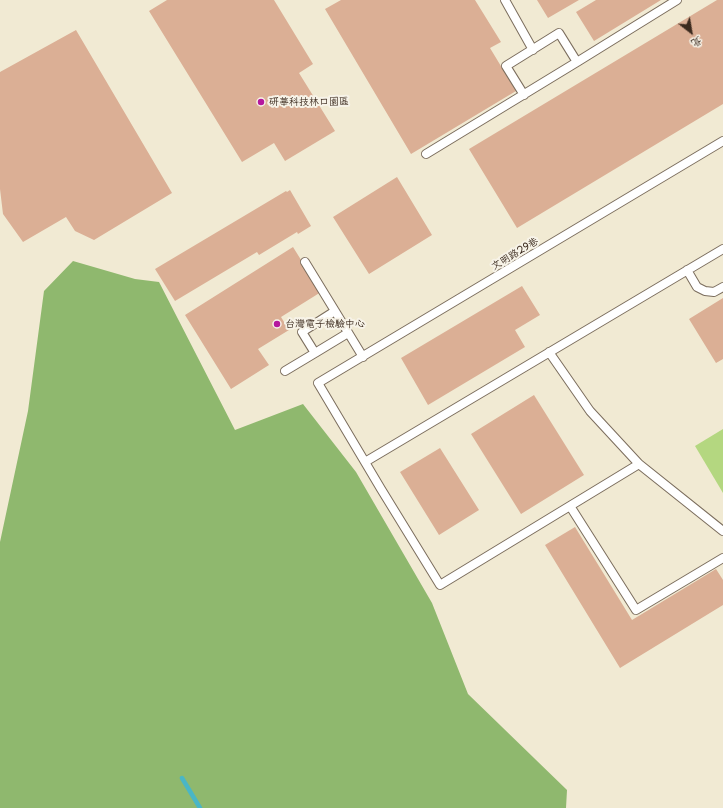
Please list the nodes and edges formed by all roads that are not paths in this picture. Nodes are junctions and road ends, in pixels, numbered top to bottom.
1 (505, 0) edge
2 (677, 0) edge
3 (534, 50) junction
4 (577, 62) junction
5 (524, 95) junction
6 (723, 141) edge
7 (426, 154) dead end
8 (723, 249) edge
9 (305, 262) dead end
10 (687, 270) junction
11 (723, 287) edge
12 (335, 311) junction
13 (348, 333) junction
14 (549, 352) junction
15 (315, 353) junction
16 (363, 357) junction
17 (285, 371) dead end
18 (365, 462) junction
19 (639, 464) junction
20 (570, 506) junction
21 (723, 531) edge
22 (723, 558) edge

1 - 3 lane
2 - 4 lane
3 - 4 lane
3 - 5 lane
4 - 5 lane
5 - 7 lane
6 - 16 lane, 文明路29巷
8 - 10 lane
9 - 12 lane
10 - 11 lane
10 - 14 lane
12 - 13 lane
12 - 15 lane
13 - 15 lane
13 - 16 lane
14 - 18 lane
14 - 19 lane
15 - 17 lane
16 - 18 lane, 文明路29巷
18 - 20 lane
19 - 20 lane
19 - 21 lane
20 - 22 lane

